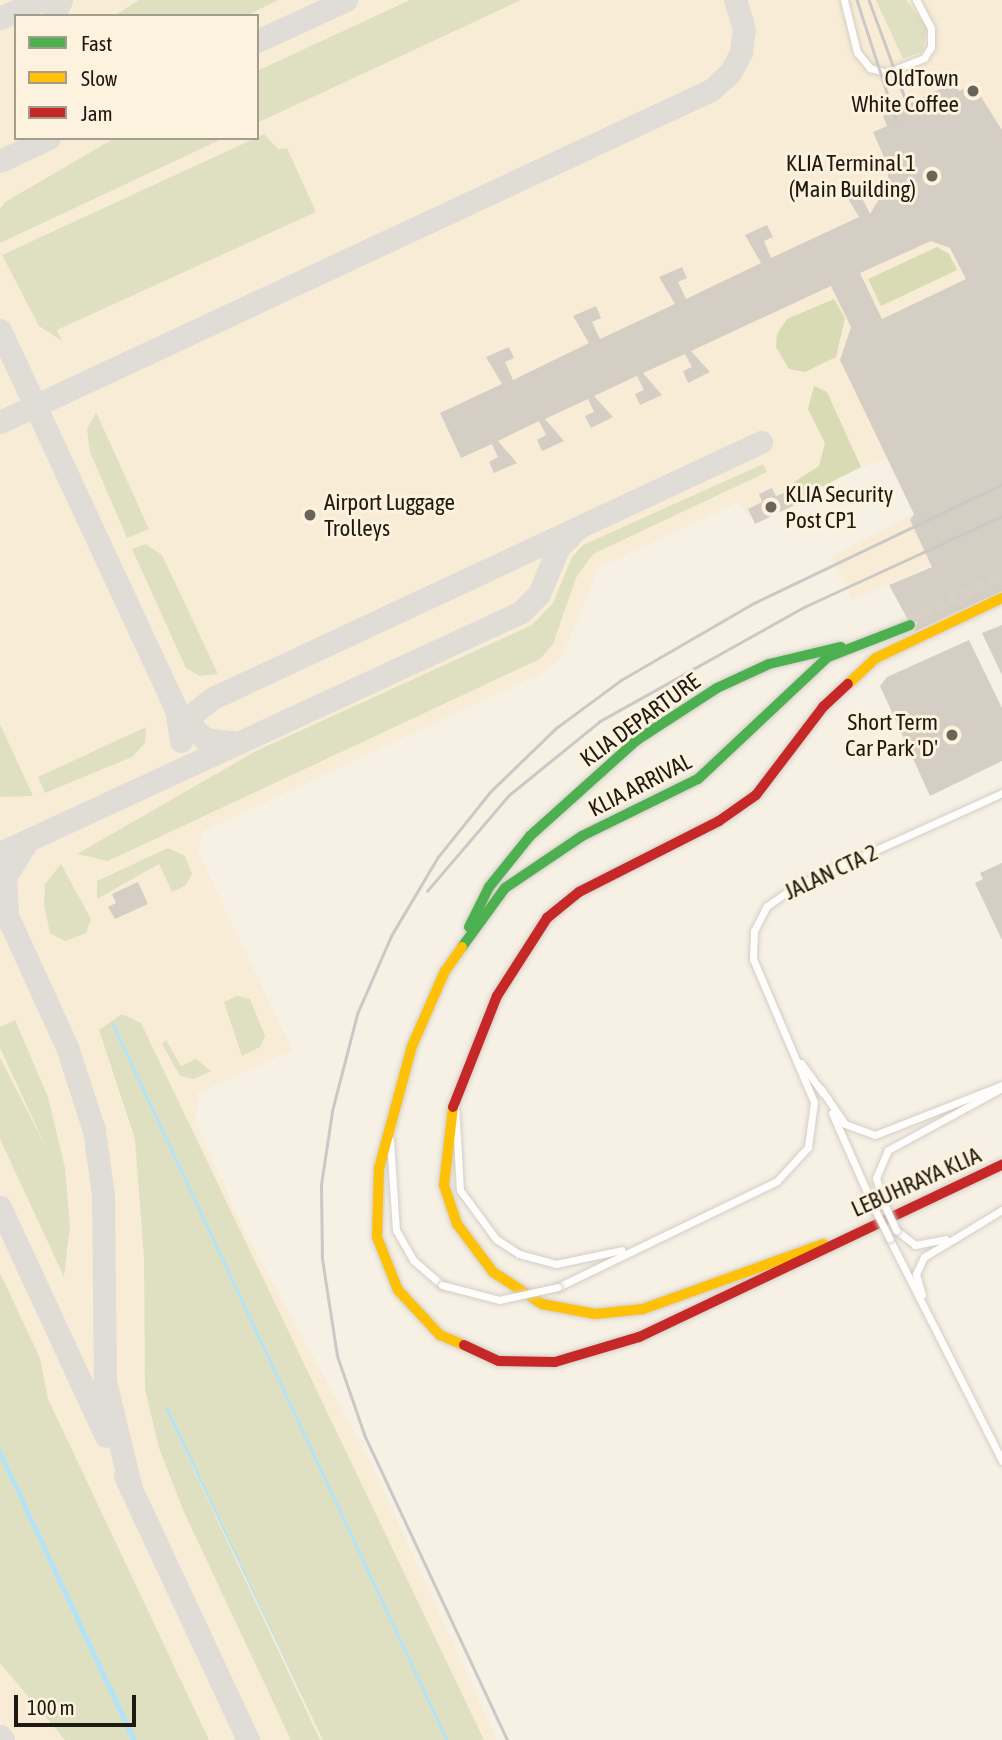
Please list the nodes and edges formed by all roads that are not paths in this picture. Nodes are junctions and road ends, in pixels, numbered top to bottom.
1 (844, 0) edge
2 (916, 0) edge
3 (1002, 598) edge
4 (909, 622) joint
5 (1002, 793) edge
6 (462, 943) junction
7 (792, 1051) junction
8 (1002, 1086) edge
9 (821, 1089) junction
10 (455, 1097) junction
11 (391, 1120) junction
12 (1002, 1165) edge
13 (1002, 1210) edge
14 (965, 1231) junction
15 (847, 1235) junction
16 (656, 1238) junction
17 (931, 1317) junction
18 (1002, 1461) edge

1 - 2 street
3 - 10 main road
4 - 6 main road, KLIA ARRIVAL
4 - 6 main road, KLIA DEPARTURE
5 - 7 street, JALAN CTA 2
6 - 11 main road
7 - 9 street
7 - 16 street
8 - 9 street
8 - 14 street, bridge
9 - 17 street, bridge
10 - 15 main road
10 - 16 street
11 - 15 main road
11 - 16 street, bridge
12 - 15 main road, LEBUHRAYA KLIA
13 - 14 street
14 - 17 street
17 - 18 street

